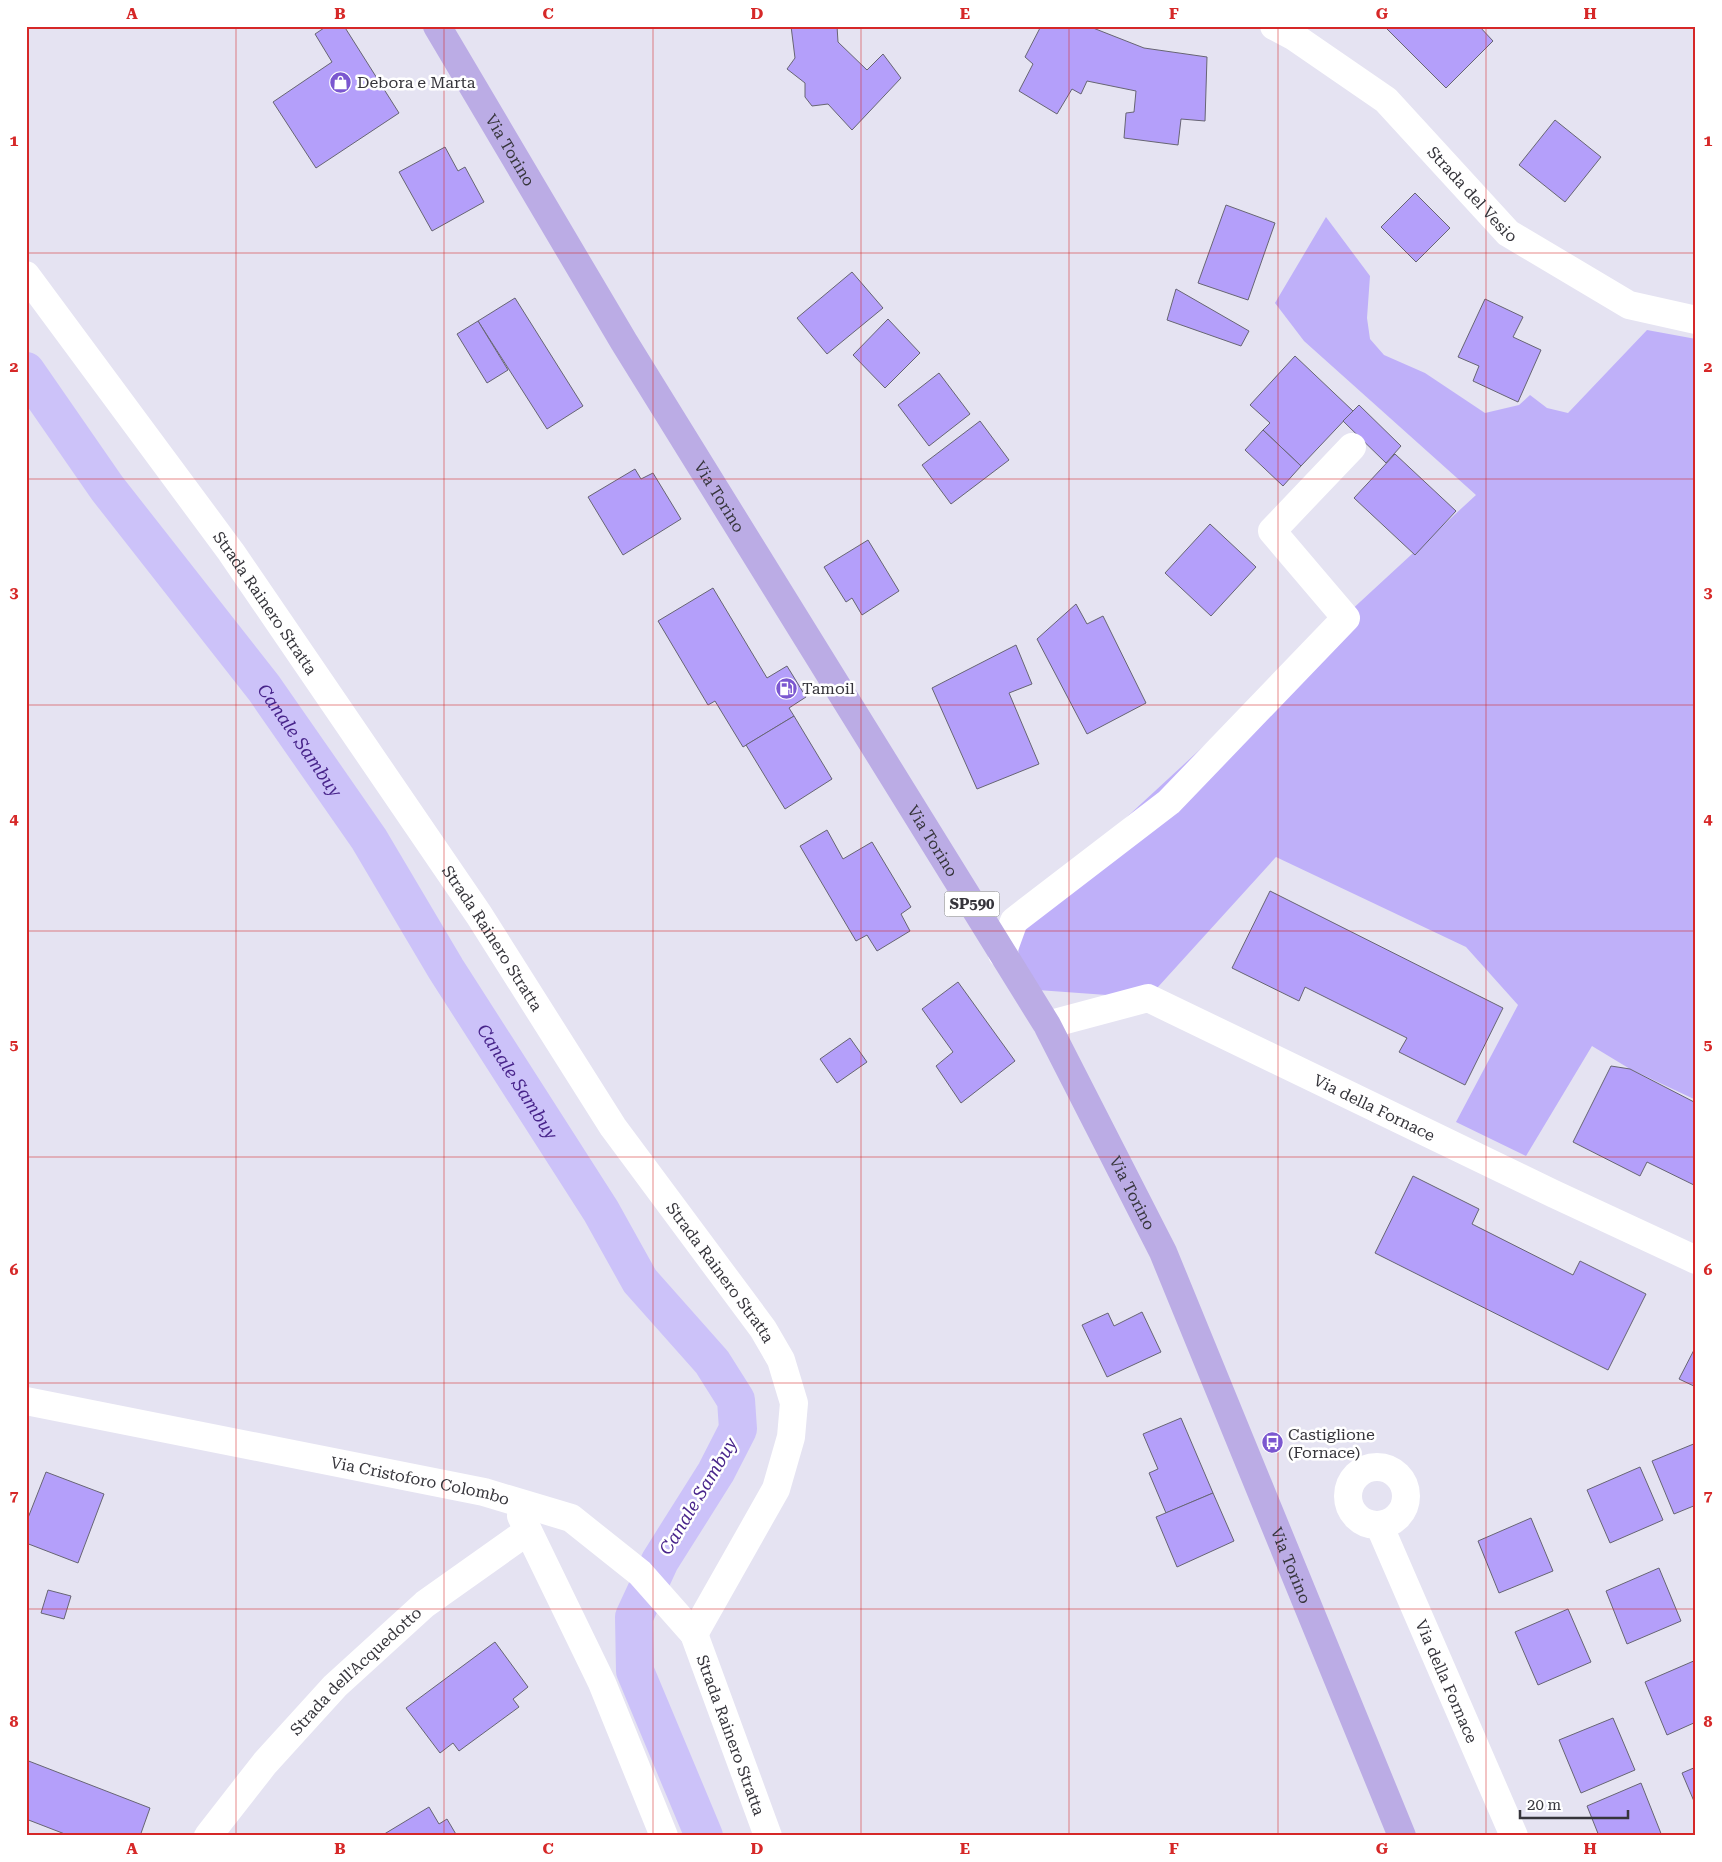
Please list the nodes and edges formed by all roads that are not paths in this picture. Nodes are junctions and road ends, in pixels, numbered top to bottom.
1 (438, 26) edge
2 (1274, 26) edge
3 (26, 275) edge
4 (1696, 320) edge
5 (1352, 446) dead end
6 (1002, 954) junction
7 (1047, 1025) junction
8 (1696, 1260) edge
9 (26, 1401) edge
10 (514, 1501) junction
11 (1380, 1526) dead end
12 (528, 1531) junction
13 (694, 1634) junction
14 (208, 1836) edge
15 (664, 1836) edge
16 (768, 1836) edge
17 (1402, 1836) edge
18 (1514, 1836) edge

1 - 6 main road, Via Torino / SP590
2 - 4 street, Strada del Vesio
3 - 13 street, Strada Rainero Stratta
5 - 6 street
6 - 7 main road, Via Torino / SP590
7 - 8 street, Via della Fornace
7 - 17 main road, Via Torino / SP590
9 - 10 street, Via Cristoforo Colombo
10 - 12 street, Via Cristoforo Colombo
10 - 13 street, Strada Rainero Stratta
11 - 18 street, Via della Fornace
12 - 14 street, Strada dell'Acquedotto
12 - 15 street, Via Cristoforo Colombo
13 - 16 street, Strada Rainero Stratta

